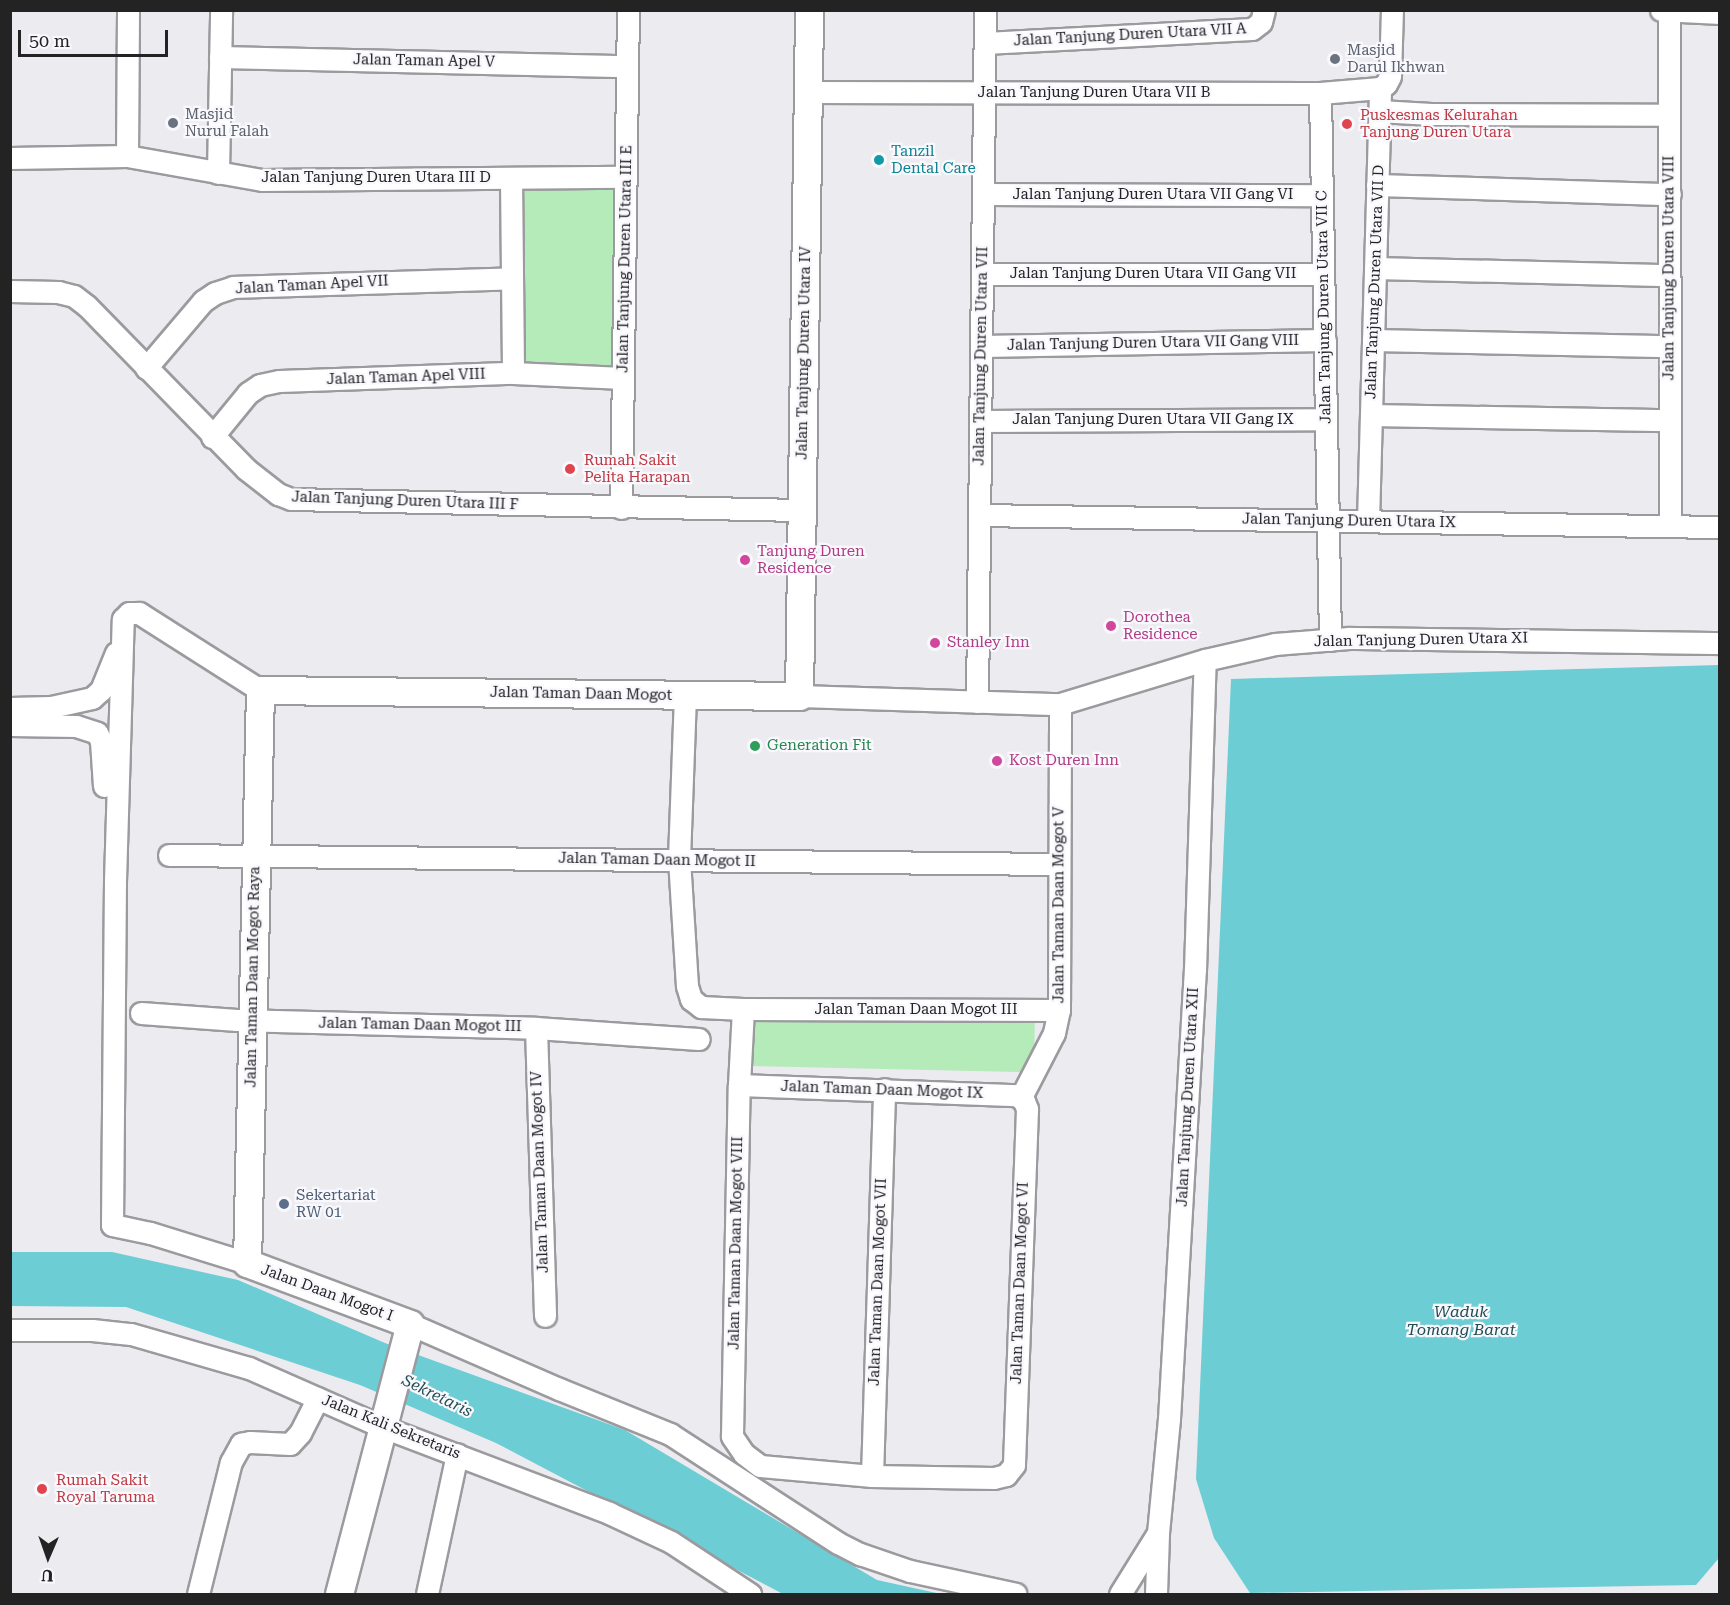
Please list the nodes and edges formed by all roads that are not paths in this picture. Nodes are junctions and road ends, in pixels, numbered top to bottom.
1 (129, 10) edge
2 (221, 10) edge
3 (628, 10) edge
4 (809, 10) edge
5 (985, 10) edge
6 (1264, 10) edge
7 (1392, 10) edge
8 (1660, 10) edge
9 (1669, 11) edge
10 (1719, 13) edge
11 (985, 43) junction
12 (220, 57) junction
13 (627, 66) junction
14 (1380, 88) junction
15 (807, 92) junction
16 (1320, 93) junction
17 (984, 94) junction
18 (1379, 111) junction
19 (1669, 115) junction
20 (127, 156) junction
21 (10, 158) edge
22 (218, 173) junction
23 (626, 177) junction
24 (511, 178) junction
25 (1377, 185) junction
26 (983, 194) junction
27 (1670, 194) junction
28 (1322, 195) junction
29 (1375, 268) junction
30 (982, 274) junction
31 (1323, 274) junction
32 (1669, 275) junction
33 (512, 278) junction
34 (10, 291) edge
35 (1325, 340) junction
36 (1373, 340) junction
37 (981, 346) junction
38 (1670, 346) junction
39 (146, 368) junction
40 (513, 373) junction
41 (623, 378) junction
42 (1371, 415) junction
43 (1326, 419) junction
44 (1670, 420) junction
45 (980, 421) junction
46 (212, 437) junction
47 (621, 508) junction
48 (801, 510) junction
49 (980, 515) junction
50 (1328, 521) junction
51 (1368, 521) junction
52 (1670, 526) junction
53 (1719, 527) edge
54 (122, 638) junction
55 (1330, 640) junction
56 (1719, 643) edge
57 (1205, 660) junction
58 (260, 690) junction
59 (685, 695) junction
60 (799, 696) junction
61 (977, 702) junction
62 (1060, 704) junction
63 (10, 708) edge
64 (10, 725) edge
65 (169, 855) dead end
66 (255, 856) junction
67 (680, 859) junction
68 (1059, 864) junction
69 (115, 881) junction
70 (743, 1009) junction
71 (1059, 1010) junction
72 (141, 1013) dead end
73 (253, 1021) junction
74 (536, 1028) junction
75 (699, 1039) dead end
76 (739, 1085) junction
77 (884, 1089) junction
78 (1022, 1099) junction
79 (247, 1263) junction
80 (545, 1316) dead end
81 (10, 1330) edge
82 (408, 1332) junction
83 (318, 1398) junction
84 (385, 1419) junction
85 (457, 1454) junction
86 (872, 1476) junction
87 (1158, 1533) junction
88 (198, 1594) edge
89 (339, 1594) edge
90 (426, 1594) edge
91 (750, 1594) edge
92 (1016, 1594) edge
93 (1120, 1594) edge
94 (1156, 1594) edge

1 - 20 street
2 - 12 street
3 - 13 street, Jalan Tanjung Duren Utara III E
4 - 15 street, Jalan Tanjung Duren Utara IV
5 - 11 street, Jalan Tanjung Duren Utara VII
6 - 11 street, Jalan Tanjung Duren Utara VII A
7 - 14 street, Jalan Tanjung Duren Utara VII D
8 - 9 street
9 - 10 street
9 - 19 street, Jalan Tanjung Duren Utara VIII
11 - 17 street, Jalan Tanjung Duren Utara VII
12 - 13 street, Jalan Taman Apel V
12 - 22 street
13 - 23 street, Jalan Tanjung Duren Utara III E
14 - 16 street, Jalan Tanjung Duren Utara VII B
14 - 18 street, Jalan Tanjung Duren Utara VII D
15 - 17 street, Jalan Tanjung Duren Utara VII B
15 - 48 street, Jalan Tanjung Duren Utara IV
16 - 17 street, Jalan Tanjung Duren Utara VII B
16 - 28 street, Jalan Tanjung Duren Utara VII C
17 - 26 street, Jalan Tanjung Duren Utara VII
18 - 19 street
18 - 25 street, Jalan Tanjung Duren Utara VII D
19 - 27 street, Jalan Tanjung Duren Utara VIII
20 - 21 street, Jalan Tanjung Duren Utara III D
20 - 22 street, Jalan Tanjung Duren Utara III D
22 - 24 street, Jalan Tanjung Duren Utara III D
23 - 24 street, Jalan Tanjung Duren Utara III D
23 - 41 street, Jalan Tanjung Duren Utara III E
24 - 33 street
25 - 27 street
25 - 29 street, Jalan Tanjung Duren Utara VII D
26 - 28 street, Jalan Tanjung Duren Utara VII Gang VI
26 - 30 street, Jalan Tanjung Duren Utara VII
27 - 32 street, Jalan Tanjung Duren Utara VIII
28 - 31 street, Jalan Tanjung Duren Utara VII C
29 - 32 street
29 - 36 street, Jalan Tanjung Duren Utara VII D
30 - 31 street, Jalan Tanjung Duren Utara VII Gang VII
30 - 37 street, Jalan Tanjung Duren Utara VII
31 - 35 street, Jalan Tanjung Duren Utara VII C
32 - 38 street, Jalan Tanjung Duren Utara VIII
33 - 39 street, Jalan Taman Apel VII
33 - 40 street
34 - 39 street, Jalan Tanjung Duren Utara III F
35 - 37 street, Jalan Tanjung Duren Utara VII Gang VIII
35 - 43 street, Jalan Tanjung Duren Utara VII C
36 - 38 street
36 - 42 street, Jalan Tanjung Duren Utara VII D
37 - 45 street, Jalan Tanjung Duren Utara VII
38 - 44 street, Jalan Tanjung Duren Utara VIII
39 - 46 street, Jalan Tanjung Duren Utara III F
40 - 41 street, Jalan Taman Apel VIII
40 - 46 street, Jalan Taman Apel VIII
41 - 47 street, Jalan Tanjung Duren Utara III E
42 - 44 street
42 - 51 street, Jalan Tanjung Duren Utara VII D
43 - 45 street, Jalan Tanjung Duren Utara VII Gang IX
43 - 50 street, Jalan Tanjung Duren Utara VII C
44 - 52 street, Jalan Tanjung Duren Utara VIII
45 - 49 street, Jalan Tanjung Duren Utara VII
46 - 47 street, Jalan Tanjung Duren Utara III F
47 - 48 street, Jalan Tanjung Duren Utara III F
48 - 60 street, Jalan Tanjung Duren Utara IV
49 - 50 street, Jalan Tanjung Duren Utara IX
49 - 61 street, Jalan Tanjung Duren Utara VII
50 - 51 street, Jalan Tanjung Duren Utara IX
50 - 55 street, Jalan Tanjung Duren Utara VII C
51 - 52 street, Jalan Tanjung Duren Utara IX
52 - 53 street, Jalan Tanjung Duren Utara IX
54 - 58 street
54 - 63 street
54 - 69 street
55 - 56 street, Jalan Tanjung Duren Utara XI
55 - 57 street, Jalan Tanjung Duren Utara XI
57 - 62 street, Jalan Tanjung Duren Utara XI
57 - 87 street, Jalan Tanjung Duren Utara XII
58 - 59 street, Jalan Taman Daan Mogot
58 - 66 street, Jalan Taman Daan Mogot Raya
59 - 60 street, Jalan Taman Daan Mogot
59 - 67 street
60 - 61 street, Jalan Taman Daan Mogot
61 - 62 street, Jalan Taman Daan Mogot
62 - 68 street, Jalan Taman Daan Mogot V
64 - 69 street
65 - 66 street, Jalan Taman Daan Mogot II
66 - 67 street, Jalan Taman Daan Mogot II
66 - 73 street, Jalan Taman Daan Mogot Raya
67 - 68 street, Jalan Taman Daan Mogot II
67 - 70 street, Jalan Taman Daan Mogot III
68 - 71 street, Jalan Taman Daan Mogot V
69 - 79 street, Jalan Daan Mogot I
70 - 71 street, Jalan Taman Daan Mogot III
70 - 76 street, Jalan Taman Daan Mogot VIII
71 - 78 street, Jalan Taman Daan Mogot V
72 - 73 street, Jalan Taman Daan Mogot III
73 - 74 street, Jalan Taman Daan Mogot III
73 - 79 street, Jalan Taman Daan Mogot Raya
74 - 75 street, Jalan Taman Daan Mogot III
74 - 80 street, Jalan Taman Daan Mogot IV
76 - 77 street, Jalan Taman Daan Mogot IX
76 - 86 street, Jalan Taman Daan Mogot VIII
77 - 78 street, Jalan Taman Daan Mogot IX
77 - 86 street, Jalan Taman Daan Mogot VII
78 - 86 street, Jalan Taman Daan Mogot VI
79 - 82 street, Jalan Daan Mogot I
81 - 83 street, Jalan Kali Sekretaris
82 - 84 street, Jalan Daan Mogot I
82 - 92 street
83 - 84 street, Jalan Kali Sekretaris
83 - 88 street
84 - 85 street, Jalan Kali Sekretaris
84 - 89 street, Jalan Daan Mogot I
85 - 90 street
85 - 91 street, Jalan Kali Sekretaris
87 - 93 street, Jalan Tanjung Duren Utara XII
87 - 94 street, Jalan Tanjung Duren Utara XII

